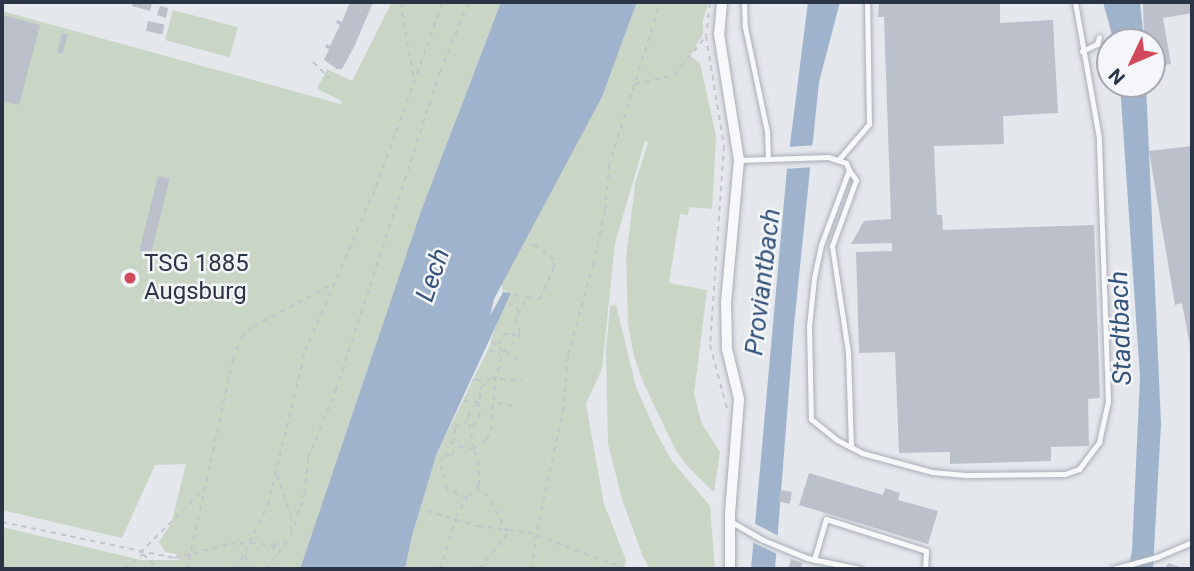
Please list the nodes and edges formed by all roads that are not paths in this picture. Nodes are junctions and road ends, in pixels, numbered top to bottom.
1 (722, 2) edge
2 (744, 2) edge
3 (867, 2) edge
4 (1075, 2) edge
5 (1096, 44) edge
6 (1082, 51) junction
7 (771, 159) junction
8 (839, 159) junction
9 (739, 160) junction
10 (849, 170) junction
11 (851, 447) junction
12 (730, 521) junction
13 (1192, 542) edge
14 (817, 561) junction
15 (730, 569) edge
16 (818, 569) edge
17 (860, 569) edge
18 (925, 569) edge
19 (1115, 569) edge

1 - 9 street
2 - 7 lane
3 - 8 lane
4 - 6 lane
5 - 6 lane
6 - 11 lane
7 - 8 lane
7 - 9 lane
8 - 10 lane
9 - 12 street
10 - 11 lane
10 - 11 lane
12 - 14 lane
12 - 15 street
13 - 19 lane
14 - 16 lane
14 - 17 lane
14 - 18 lane

